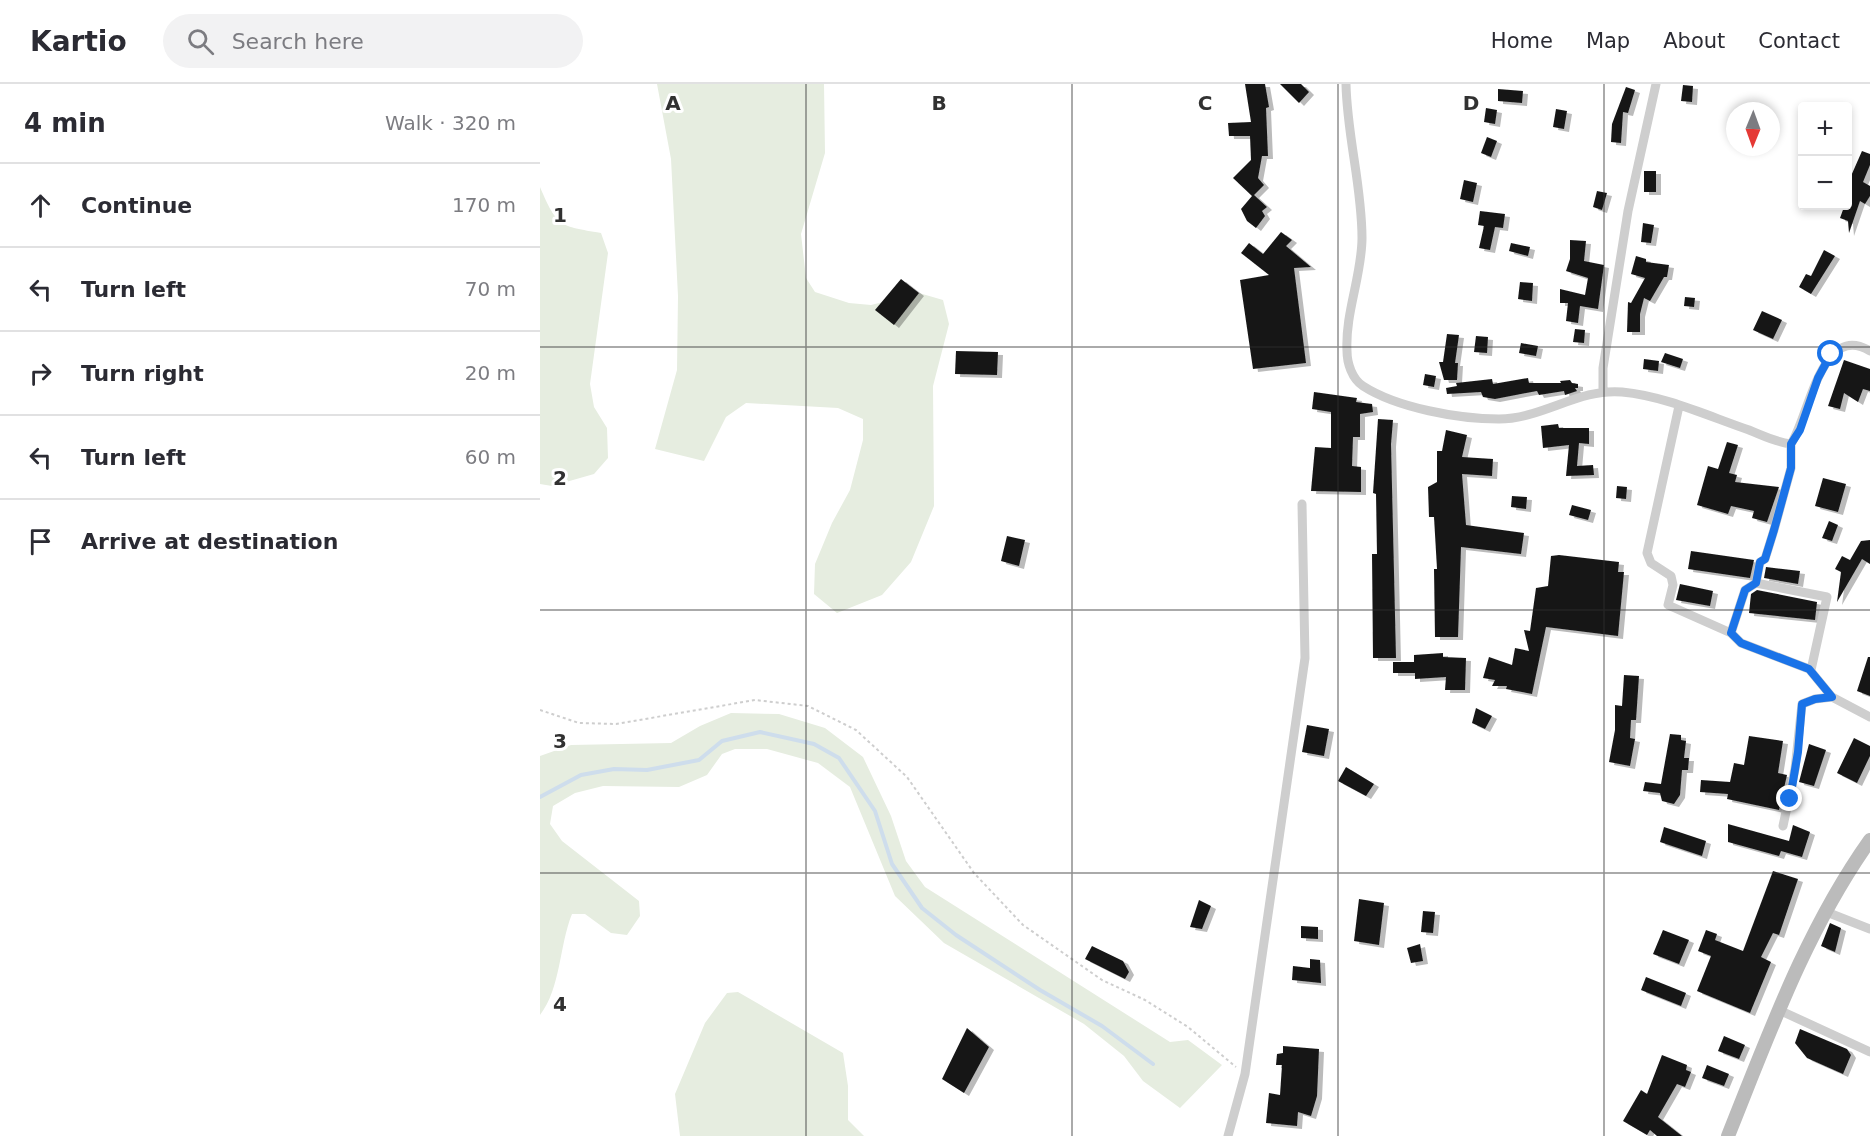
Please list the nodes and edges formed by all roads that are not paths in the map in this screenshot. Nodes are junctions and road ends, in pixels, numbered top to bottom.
1 (1346, 84) edge
2 (1656, 84) edge
3 (1870, 351) edge
4 (1604, 392) junction
5 (1679, 406) junction
6 (1791, 444) junction
7 (1302, 504) dead end
8 (1756, 583) junction
9 (1731, 633) junction
10 (1811, 670) junction
11 (1832, 697) junction
12 (1870, 717) edge
13 (1784, 826) dead end
14 (1870, 840) edge
15 (1824, 911) junction
16 (1870, 929) edge
17 (1779, 1010) junction
18 (1870, 1052) edge
19 (1228, 1136) edge
20 (1728, 1136) edge

1 - 4 street
2 - 4 street
3 - 6 street
4 - 5 street
5 - 6 street
5 - 9 street
6 - 8 street
7 - 19 street
8 - 9 street
8 - 10 street
9 - 10 street
10 - 11 street
11 - 12 street
11 - 13 street
14 - 15 street
15 - 16 street
15 - 17 street
17 - 18 street
17 - 20 street

